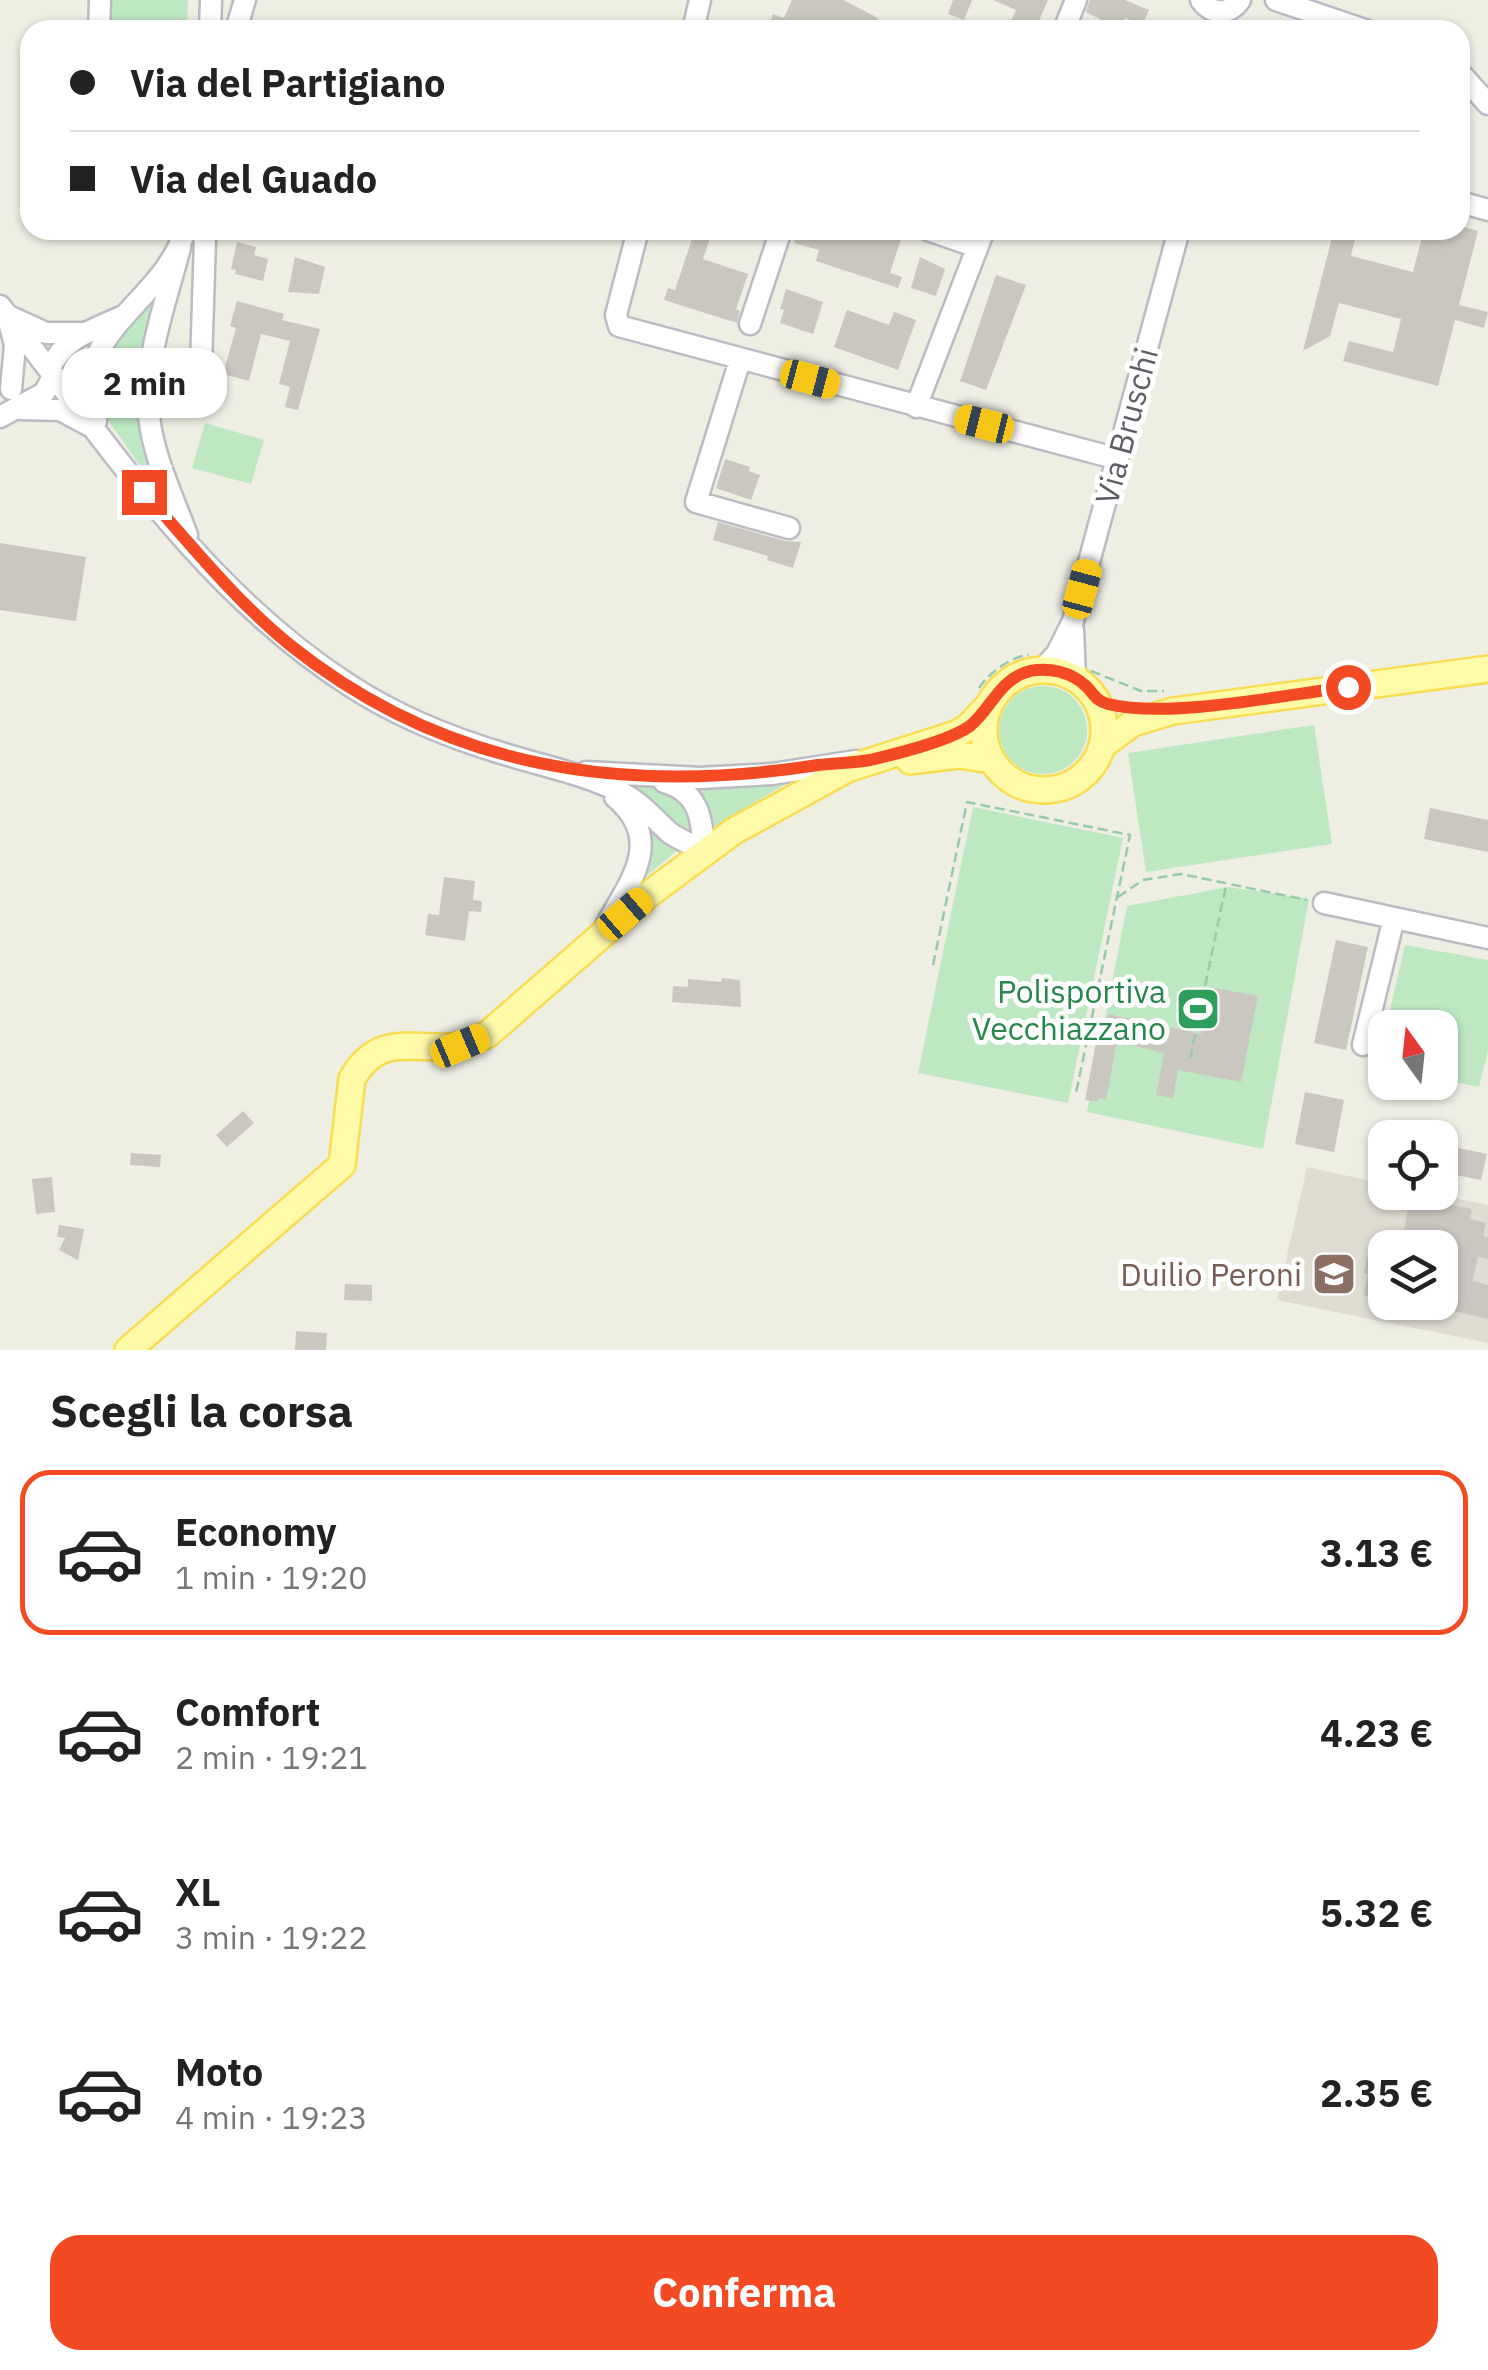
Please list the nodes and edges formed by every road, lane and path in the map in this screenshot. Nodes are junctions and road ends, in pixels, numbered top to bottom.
1 (1276, 0) edge
2 (1204, 4) edge
3 (1227, 18) edge
4 (1335, 20) edge
5 (1470, 84) edge
6 (1488, 104) edge
7 (181, 240) edge
8 (182, 240) edge
9 (205, 240) edge
10 (635, 240) edge
11 (778, 240) edge
12 (979, 240) edge
13 (1176, 240) edge
14 (4, 311) edge
15 (123, 316) junction
16 (750, 324) dead end
17 (86, 333) junction
18 (98, 352) junction
19 (740, 360) junction
20 (51, 372) junction
21 (200, 398) dead end
22 (8, 405) edge
23 (916, 407) junction
24 (100, 432) junction
25 (1118, 459) junction
26 (789, 528) dead end
27 (192, 546) junction
28 (1062, 664) junction
29 (1488, 669) edge
30 (1161, 691) dead end
31 (983, 698) junction
32 (1098, 701) junction
33 (1200, 706) junction
34 (1103, 744) junction
35 (868, 760) junction
36 (991, 760) junction
37 (560, 769) junction
38 (642, 776) junction
39 (598, 784) junction
40 (805, 792) junction
41 (704, 851) junction
42 (1226, 883) junction
43 (1117, 898) junction
44 (1324, 903) joint
45 (1394, 918) junction
46 (600, 936) junction
47 (1488, 938) edge
48 (933, 965) dead end
49 (1362, 1045) dead end
50 (1190, 1059) dead end
51 (1076, 1094) dead end
52 (128, 1350) edge

1 - 4 street
2 - 3 street
5 - 6 street
7 - 15 street
8 - 27 street
9 - 21 street
10 - 19 street
11 - 16 street
12 - 23 street
13 - 25 street, Via Bruschi
14 - 17 street
14 - 20 street
14 - 22 street
15 - 17 street
15 - 18 street
17 - 20 street
18 - 20 street
18 - 24 street
19 - 23 street
19 - 26 street
20 - 22 street
20 - 24 street
22 - 24 street
23 - 25 street
24 - 27 street
25 - 28 street, Via Bruschi
27 - 37 street
28 - 30 path
28 - 31 main road
28 - 31 path
28 - 32 main road
29 - 33 main road
31 - 35 main road
31 - 36 main road
32 - 33 main road
32 - 34 main road
33 - 34 main road
34 - 36 main road
35 - 38 street
35 - 40 main road
36 - 40 main road
37 - 38 street
37 - 39 street
38 - 41 street
39 - 41 street
39 - 46 street
40 - 41 main road
41 - 46 main road
42 - 43 path
42 - 44 path
42 - 50 path
43 - 48 path
43 - 51 path
44 - 45 street
45 - 47 street
45 - 49 street
46 - 52 main road

